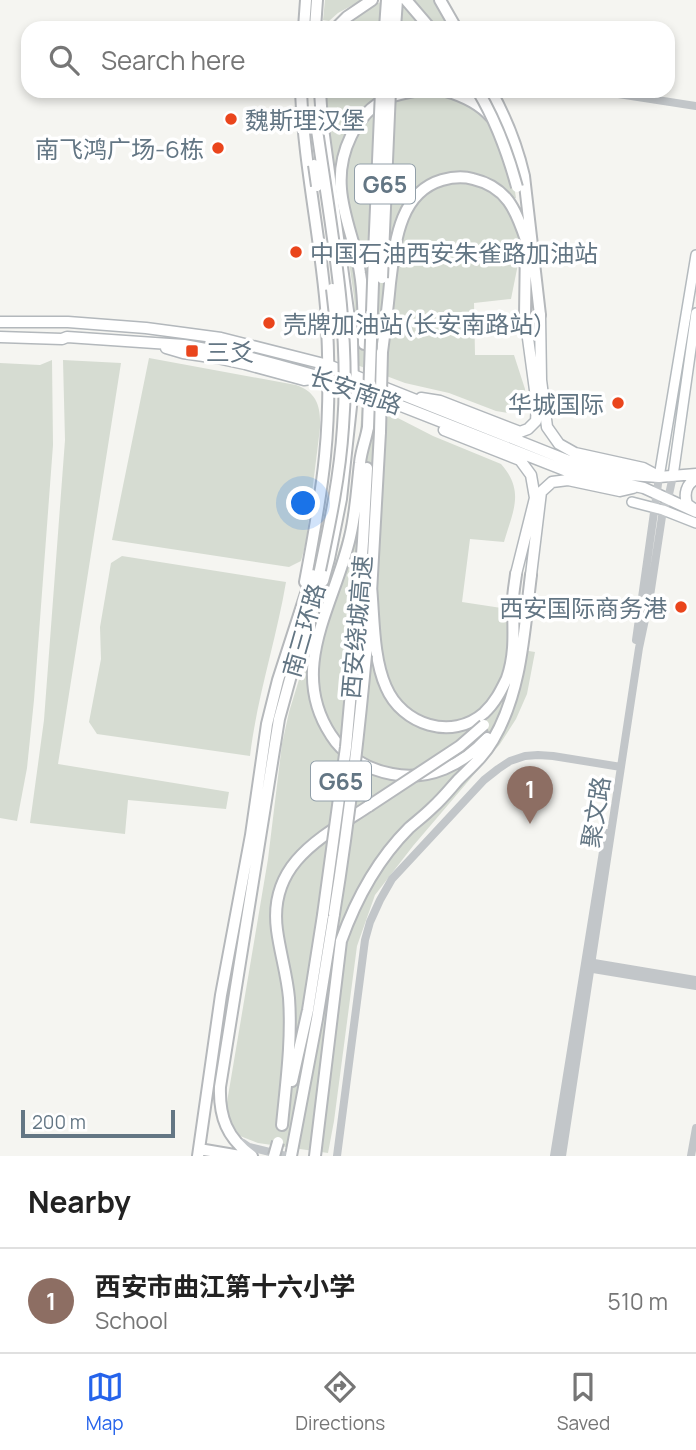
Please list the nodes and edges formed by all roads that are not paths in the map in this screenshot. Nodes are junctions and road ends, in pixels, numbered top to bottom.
1 (306, 0) edge
2 (317, 0) edge
3 (372, 0) edge
4 (387, 0) edge
5 (397, 0) edge
6 (406, 0) edge
7 (440, 0) edge
8 (304, 21) edge
9 (316, 21) edge
10 (343, 21) edge
11 (386, 21) edge
12 (396, 21) edge
13 (424, 21) edge
14 (452, 21) edge
15 (304, 98) edge
16 (305, 98) edge
17 (314, 98) edge
18 (320, 98) edge
19 (381, 98) edge
20 (390, 98) edge
21 (390, 98) edge
22 (467, 98) edge
23 (482, 98) edge
24 (495, 98) edge
25 (645, 98) edge
26 (696, 106) edge
27 (526, 202) junction
28 (526, 240) junction
29 (696, 256) edge
30 (696, 313) edge
31 (540, 315) joint
32 (525, 316) joint
33 (0, 322) edge
34 (0, 337) edge
35 (382, 352) junction
36 (328, 365) junction
37 (353, 375) junction
38 (324, 378) junction
39 (353, 388) junction
40 (402, 401) junction
41 (369, 402) junction
42 (369, 427) junction
43 (673, 476) junction
44 (659, 477) junction
45 (696, 477) edge
46 (638, 487) junction
47 (657, 494) junction
48 (668, 499) junction
49 (632, 502) dead end
50 (660, 509) junction
51 (696, 511) edge
52 (696, 523) edge
53 (317, 569) junction
54 (516, 574) joint
55 (531, 575) joint
56 (371, 586) junction
57 (299, 615) junction
58 (302, 636) junction
59 (514, 686) junction
60 (479, 723) junction
61 (619, 766) junction
62 (588, 965) junction
63 (696, 980) edge
64 (696, 986) edge
65 (282, 1125) junction
66 (696, 1128) edge
67 (231, 1136) junction
68 (198, 1152) edge
69 (240, 1156) edge
70 (252, 1156) edge
71 (274, 1156) edge
72 (288, 1156) edge
73 (316, 1156) edge
74 (337, 1156) edge
75 (554, 1156) edge
76 (562, 1156) edge
77 (691, 1156) edge

1 - 8 highway
2 - 9 highway
3 - 10 highway
4 - 11 highway
5 - 12 highway
6 - 13 highway
7 - 14 highway
15 - 36 highway
16 - 53 highway, 南三环路, bridge
17 - 53 highway, 南三环路, bridge
18 - 37 highway
19 - 41 highway, 西安绕城高速 / G65, bridge
20 - 41 highway, bridge
21 - 35 highway, 西安绕城高速 / G65, bridge
22 - 27 highway, bridge
23 - 28 highway, bridge
24 - 27 highway
25 - 26 street
27 - 31 highway
28 - 32 highway
28 - 35 highway
29 - 44 main road
30 - 43 main road
31 - 44 main road
32 - 40 main road
33 - 36 main road, 长安南路
34 - 38 main road, 长安南路
35 - 56 highway, 西安绕城高速 / G65, bridge
36 - 37 main road, 长安南路
36 - 38 highway
37 - 39 highway
37 - 40 main road, 长安南路
38 - 39 main road, 长安南路
38 - 57 highway
39 - 40 main road, 长安南路
39 - 58 highway
40 - 44 main road, 长安南路
40 - 46 main road, 长安南路
40 - 54 main road
41 - 42 highway, 西安绕城高速 / G65, bridge
42 - 59 highway, bridge
42 - 65 highway, 西安绕城高速 / G65, bridge
43 - 44 main road, 长安南路
43 - 45 main road, 长安南路
43 - 48 street, 聚文路
44 - 47 street, 聚文路
45 - 51 main road
46 - 47 main road, 长安南路
46 - 55 main road
47 - 48 main road, 长安南路
47 - 50 street, 聚文路
48 - 50 street, 聚文路
48 - 51 main road, 长安南路
49 - 50 main road
50 - 52 main road
50 - 61 street, 聚文路
53 - 57 highway, 南三环路
53 - 58 highway, 南三环路
54 - 60 highway
55 - 59 highway
56 - 60 highway
56 - 72 highway, 西安绕城高速 / G65, bridge
57 - 68 highway, 南三环路
58 - 67 highway, 南三环路
59 - 73 highway
60 - 65 highway, bridge
61 - 62 street, 聚文路
61 - 74 street
62 - 63 street
62 - 64 street
62 - 75 street, 聚文路
62 - 76 street, 聚文路
65 - 71 highway, 西安绕城高速 / G65, bridge
66 - 77 street
67 - 70 highway, 南三环路
67 - 72 street
68 - 69 highway

